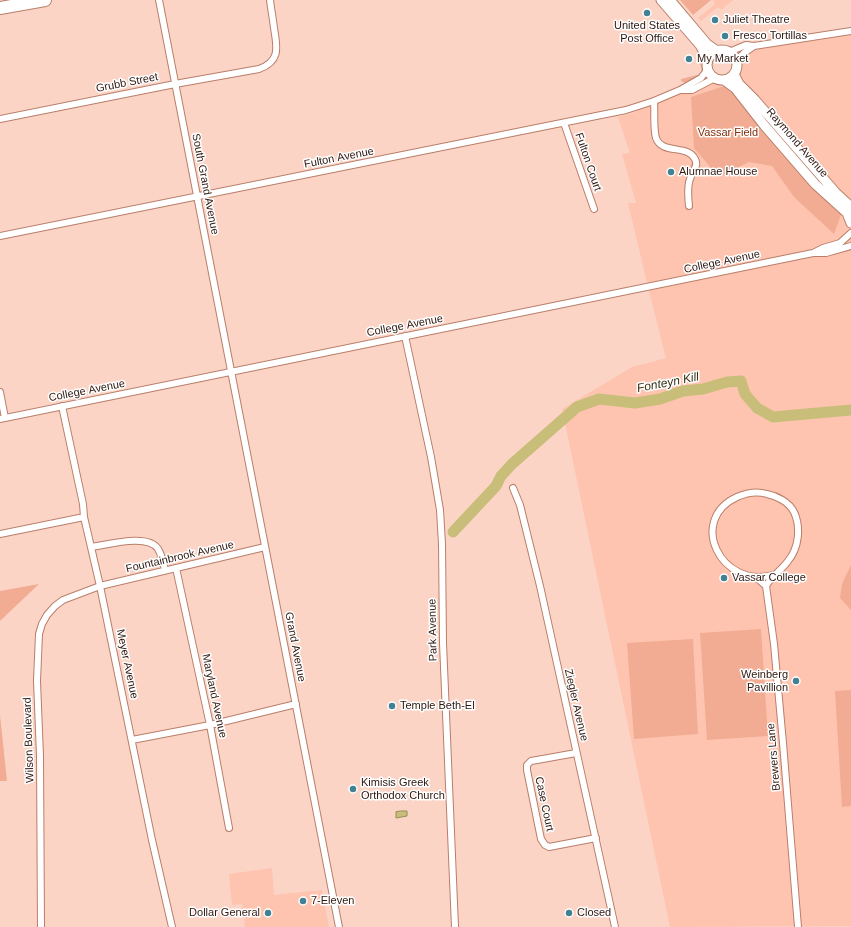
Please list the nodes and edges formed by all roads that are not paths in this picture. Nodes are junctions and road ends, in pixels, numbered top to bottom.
1 (45, 0) edge
2 (159, 0) edge
3 (270, 0) edge
4 (661, 0) edge
5 (670, 0) edge
6 (0, 8) edge
7 (851, 31) edge
8 (754, 46) junction
9 (717, 51) junction
10 (729, 52) junction
11 (736, 61) junction
12 (708, 65) junction
13 (734, 74) junction
14 (719, 79) junction
15 (175, 84) junction
16 (680, 90) junction
17 (654, 101) junction
18 (0, 119) edge
19 (564, 123) junction
20 (197, 197) junction
21 (688, 206) dead end
22 (851, 207) edge
23 (594, 209) dead end
24 (851, 223) edge
25 (851, 233) edge
26 (0, 236) edge
27 (851, 246) edge
28 (813, 253) junction
29 (405, 336) junction
30 (231, 372) junction
31 (0, 392) edge
32 (62, 406) junction
33 (2, 418) edge
34 (513, 488) dead end
35 (84, 517) junction
36 (0, 534) edge
37 (91, 547) junction
38 (265, 547) junction
39 (176, 568) junction
40 (164, 570) junction
41 (773, 575) junction
42 (757, 578) junction
43 (100, 586) junction
44 (766, 586) junction
45 (296, 704) junction
46 (210, 725) junction
47 (132, 740) junction
48 (576, 753) junction
49 (229, 828) dead end
50 (596, 838) junction
51 (41, 927) edge
52 (172, 927) edge
53 (339, 927) edge
54 (455, 927) edge
55 (615, 927) edge
56 (798, 927) edge

1 - 6 highway
2 - 15 street, South Grand Avenue
3 - 15 street, Grubb Street
4 - 12 main road
5 - 9 main road
7 - 8 street
8 - 10 street
8 - 11 street
9 - 10 main road
9 - 12 main road
10 - 11 main road
11 - 13 main road
12 - 14 main road
12 - 16 street, Fulton Avenue
13 - 14 main road
13 - 22 main road, Raymond Avenue
14 - 16 street, Fulton Avenue
14 - 24 main road, Raymond Avenue
15 - 18 street, Grubb Street
15 - 20 street, South Grand Avenue
16 - 17 street, Fulton Avenue
17 - 19 street, Fulton Avenue
17 - 21 street
19 - 20 street, Fulton Avenue
19 - 23 street, Fulton Court
20 - 26 street, Fulton Avenue
20 - 30 street, South Grand Avenue
25 - 28 street, College Avenue
27 - 28 street, College Avenue
28 - 29 street, College Avenue
29 - 30 street, College Avenue
29 - 54 street, Park Avenue
30 - 32 street, College Avenue
30 - 38 street, Grand Avenue
31 - 33 street
32 - 33 street, College Avenue
32 - 35 street, Meyer Avenue
34 - 48 street, Ziegler Avenue
35 - 36 street
35 - 37 street, Meyer Avenue
37 - 40 street
37 - 43 street, Meyer Avenue
38 - 39 street, Fountainbrook Avenue
38 - 45 street, Grand Avenue
39 - 40 street, Fountainbrook Avenue
39 - 46 street, Maryland Avenue
40 - 43 street, Fountainbrook Avenue
41 - 42 street
41 - 42 street
41 - 44 street
42 - 44 street
43 - 47 street, Meyer Avenue
43 - 51 street, Wilson Boulevard
44 - 56 street, Brewers Lane
45 - 46 street
45 - 53 street, Grand Avenue
46 - 47 street
46 - 49 street, Maryland Avenue
47 - 52 street, Meyer Avenue
48 - 50 street, Ziegler Avenue
48 - 50 street, Case Court
50 - 55 street, Ziegler Avenue

